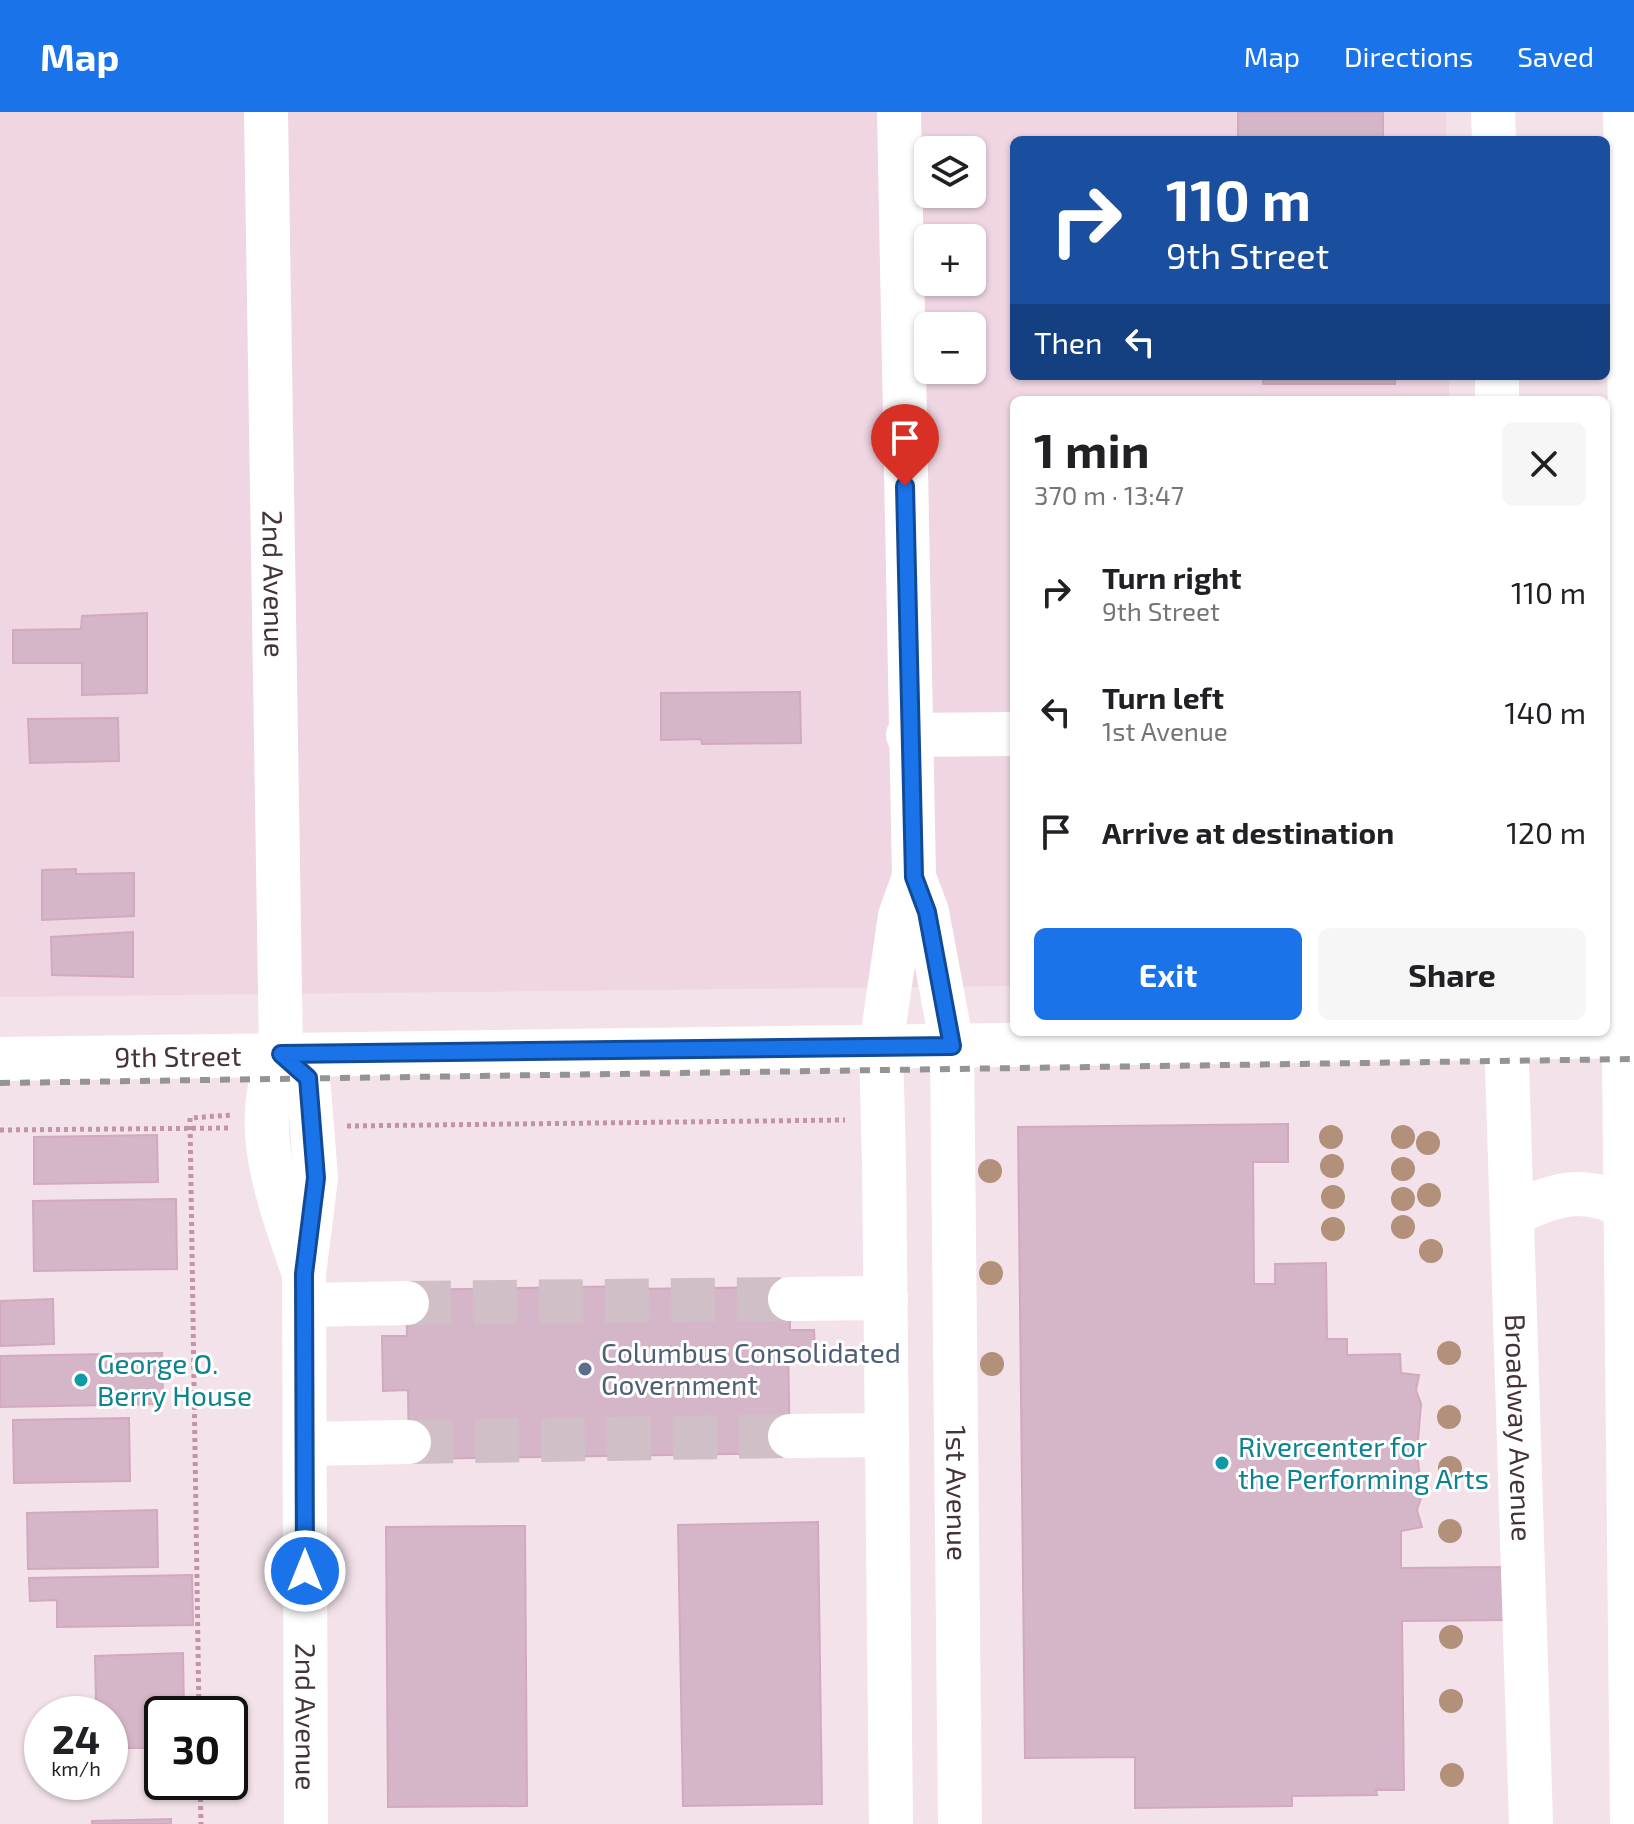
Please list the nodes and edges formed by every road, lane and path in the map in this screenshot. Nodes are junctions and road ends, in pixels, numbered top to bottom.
1 (266, 112) edge
2 (899, 112) edge
3 (1493, 112) edge
4 (1625, 112) edge
5 (1494, 136) edge
6 (1624, 535) edge
7 (1010, 734) edge
8 (908, 735) junction
9 (914, 877) junction
10 (1350, 1036) edge
11 (1506, 1036) edge
12 (1629, 1036) edge
13 (1195, 1037) edge
14 (881, 1046) junction
15 (952, 1046) junction
16 (281, 1054) junction
17 (233, 1055) junction
18 (0, 1059) edge
19 (882, 1120) junction
20 (314, 1127) junction
21 (190, 1128) junction
22 (269, 1128) junction
23 (0, 1130) edge
24 (951, 1162) junction
25 (884, 1163) junction
26 (1626, 1208) junction
27 (1513, 1215) junction
28 (304, 1289) junction
29 (886, 1298) junction
30 (790, 1299) tunnel mouth
31 (407, 1303) tunnel mouth
32 (887, 1435) junction
33 (790, 1436) tunnel mouth
34 (409, 1442) tunnel mouth
35 (305, 1444) junction
36 (199, 1696) edge
37 (200, 1800) edge
38 (201, 1824) edge
39 (306, 1824) edge
40 (891, 1824) edge
41 (960, 1824) edge
42 (1531, 1824) edge
43 (1632, 1824) edge

1 - 16 street, 2nd Avenue
2 - 8 street, 1st Avenue
3 - 5 street
4 - 6 street
6 - 12 street
7 - 8 street
8 - 9 street, 1st Avenue
9 - 14 street, 1st Avenue
9 - 15 street, 1st Avenue
10 - 13 street, 9th Street
11 - 27 street, Broadway Avenue
12 - 26 street
13 - 15 street, 9th Street
14 - 15 street, 9th Street
14 - 16 street, 9th Street
14 - 19 street, 1st Avenue
15 - 24 street, 1st Avenue
16 - 17 street, 9th Street
16 - 20 street, 2nd Avenue
16 - 22 street, 2nd Avenue
17 - 18 street, 9th Street
17 - 21 path
19 - 20 path
19 - 25 street, 1st Avenue
20 - 28 street, 2nd Avenue
21 - 22 path
21 - 23 path
21 - 36 path
22 - 28 street, 2nd Avenue
24 - 25 street
24 - 41 street, 1st Avenue
25 - 29 street, 1st Avenue
26 - 27 street
26 - 43 street
27 - 42 street, Broadway Avenue
28 - 31 street
28 - 35 street, 2nd Avenue
29 - 30 street
29 - 32 street, 1st Avenue
32 - 33 street
32 - 40 street, 1st Avenue
34 - 35 street
35 - 39 street, 2nd Avenue
37 - 38 path

